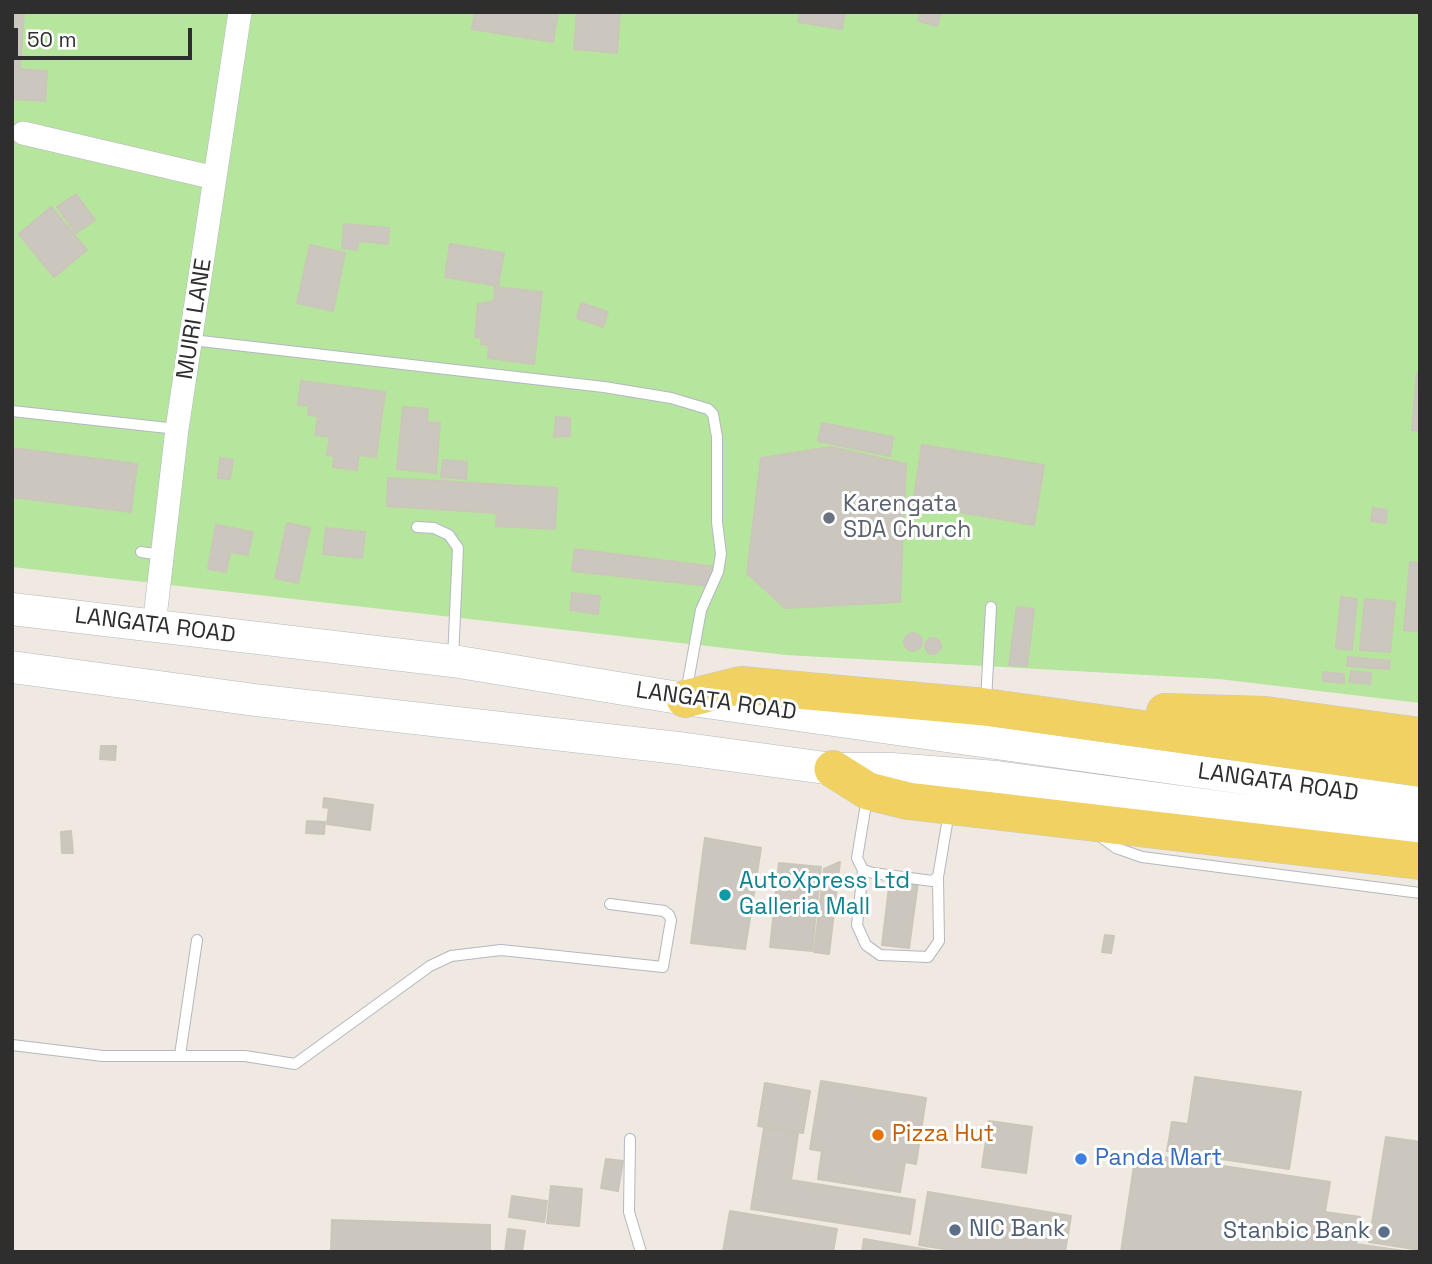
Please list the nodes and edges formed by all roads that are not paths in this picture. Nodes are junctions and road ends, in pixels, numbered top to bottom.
1 (240, 12) edge
2 (23, 134) dead end
3 (215, 177) junction
4 (192, 340) junction
5 (12, 411) edge
6 (177, 429) junction
7 (417, 527) dead end
8 (141, 552) dead end
9 (164, 555) junction
10 (991, 607) dead end
11 (12, 609) edge
12 (153, 626) junction
13 (453, 661) junction
14 (12, 667) edge
15 (685, 699) junction
16 (985, 707) junction
17 (1420, 736) edge
18 (1420, 768) edge
19 (833, 769) junction
20 (868, 791) junction
21 (1420, 803) edge
22 (950, 806) junction
23 (1091, 823) junction
24 (1420, 834) edge
25 (1420, 861) edge
26 (863, 870) junction
27 (938, 877) junction
28 (1420, 892) edge
29 (610, 904) dead end
30 (197, 940) dead end
31 (12, 1045) edge
32 (180, 1055) junction
33 (630, 1139) dead end
34 (641, 1252) edge

1 - 3 street, MUIRI LANE
2 - 3 street
3 - 4 street, MUIRI LANE
4 - 6 street, MUIRI LANE
4 - 15 lane
5 - 6 lane
6 - 9 street, MUIRI LANE
7 - 13 lane
8 - 9 lane
9 - 12 street, MUIRI LANE
10 - 16 lane
11 - 12 main road, LANGATA ROAD
12 - 13 main road, LANGATA ROAD
13 - 15 main road, LANGATA ROAD
14 - 19 main road, LANGATA ROAD
15 - 16 main road
15 - 21 main road, LANGATA ROAD
16 - 17 main road
16 - 18 main road
19 - 20 main road
19 - 24 main road, LANGATA ROAD
20 - 22 main road
20 - 26 lane
22 - 23 main road
22 - 27 lane
23 - 25 main road
23 - 28 lane
26 - 27 lane
26 - 27 lane
29 - 32 lane
30 - 32 lane
31 - 32 lane
33 - 34 lane

